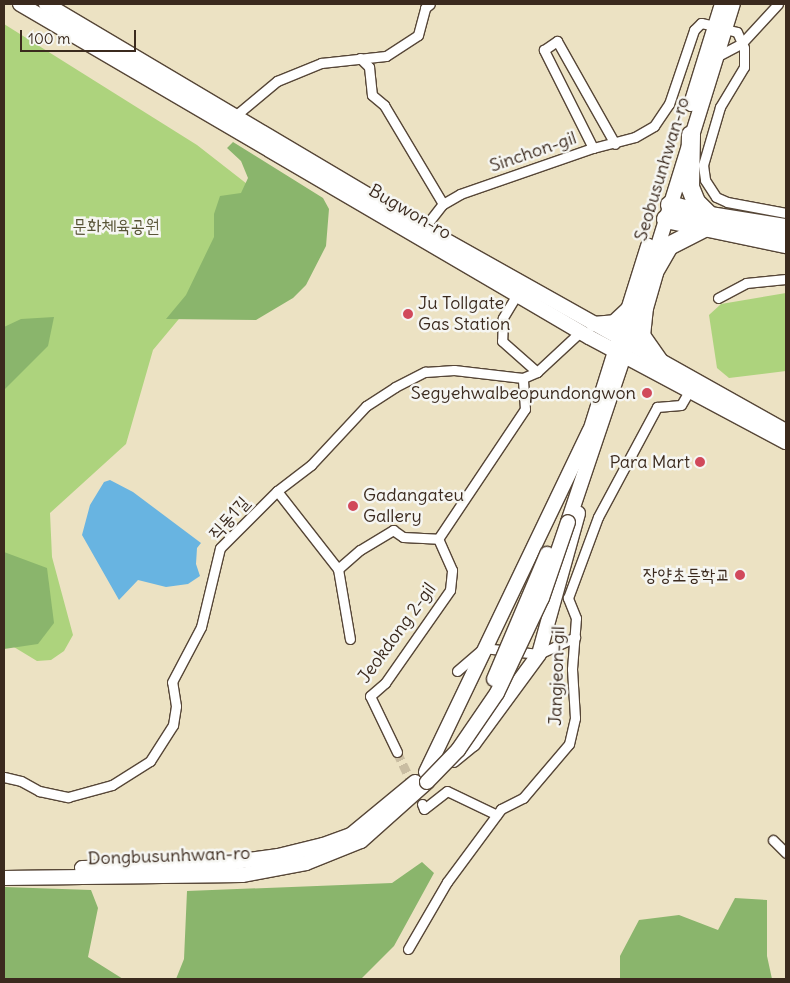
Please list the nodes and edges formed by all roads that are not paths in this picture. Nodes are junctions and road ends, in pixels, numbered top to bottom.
1 (20, 4) edge
2 (46, 4) edge
3 (430, 4) edge
4 (722, 4) edge
5 (733, 4) edge
6 (778, 4) edge
7 (720, 27) junction
8 (742, 43) junction
9 (722, 54) junction
10 (744, 55) junction
11 (360, 58) junction
12 (235, 116) junction
13 (691, 135) junction
14 (615, 144) junction
15 (593, 148) junction
16 (443, 204) junction
17 (664, 211) junction
18 (786, 213) edge
19 (707, 222) junction
20 (786, 228) edge
21 (421, 233) junction
22 (786, 244) edge
23 (652, 274) junction
24 (786, 279) edge
25 (520, 290) junction
26 (718, 298) dead end
27 (639, 305) junction
28 (587, 331) junction
29 (622, 349) junction
30 (658, 368) junction
31 (537, 372) junction
32 (523, 378) junction
33 (612, 380) junction
34 (689, 391) junction
35 (786, 431) edge
36 (595, 432) junction
37 (786, 442) edge
38 (276, 491) junction
39 (438, 539) junction
40 (338, 569) junction
41 (575, 637) junction
42 (350, 639) dead end
43 (483, 648) junction
44 (539, 654) junction
45 (457, 671) dead end
46 (397, 752) tunnel mouth
47 (4, 777) edge
48 (427, 777) junction
49 (422, 804) dead end
50 (497, 815) junction
51 (773, 840) dead end
52 (786, 853) edge
53 (4, 870) edge
54 (4, 878) edge
55 (408, 949) dead end

1 - 21 street, Bugwon-ro
2 - 12 street, Bugwon-ro
3 - 11 street
4 - 7 street, Seobusunhwan-ro
5 - 7 street, Seobusunhwan-ro
6 - 8 street
7 - 8 street
7 - 9 street, Seobusunhwan-ro
7 - 14 street, Sinchon-gil
7 - 17 street, Seobusunhwan-ro
8 - 9 street
8 - 10 street
9 - 10 street
9 - 13 street, Seobusunhwan-ro
10 - 18 street
11 - 12 street
11 - 16 street
12 - 21 street, Bugwon-ro
13 - 17 street, Seobusunhwan-ro
13 - 19 highway
14 - 15 street, Sinchon-gil
14 - 15 street
15 - 16 street, Sinchon-gil
16 - 21 street, Sinchon-gil
17 - 19 highway
17 - 23 street, Seobusunhwan-ro
17 - 27 street, Seobusunhwan-ro
19 - 20 highway
19 - 22 highway
19 - 23 highway
21 - 25 street, Bugwon-ro
23 - 27 highway
24 - 26 street
25 - 28 street, Bugwon-ro
25 - 31 street
27 - 28 street
27 - 29 street, Seobusunhwan-ro
27 - 30 highway
28 - 29 street, Bugwon-ro
28 - 31 street, 직동1길
28 - 33 street
29 - 30 street, Bugwon-ro
29 - 33 street
30 - 33 street
30 - 34 street, Bugwon-ro
30 - 35 street, Bugwon-ro
31 - 32 street, 직동1길
32 - 38 street, 직동1길
32 - 39 street
33 - 36 street
34 - 37 street, Bugwon-ro
34 - 41 street, Jangjeon-gil
36 - 43 street
36 - 44 street
36 - 48 street, bridge
38 - 40 street
38 - 47 street, 직동1길
39 - 40 street
39 - 46 street, Jeokdong 2-gil
40 - 42 street
41 - 44 street
41 - 50 street, Jangjeon-gil
43 - 44 street
43 - 45 street
43 - 48 street
44 - 48 street
48 - 53 street, Dongbusunhwan-ro
48 - 54 street, Dongbusunhwan-ro
49 - 50 street
50 - 55 street, Jangjeon-gil
51 - 52 street

